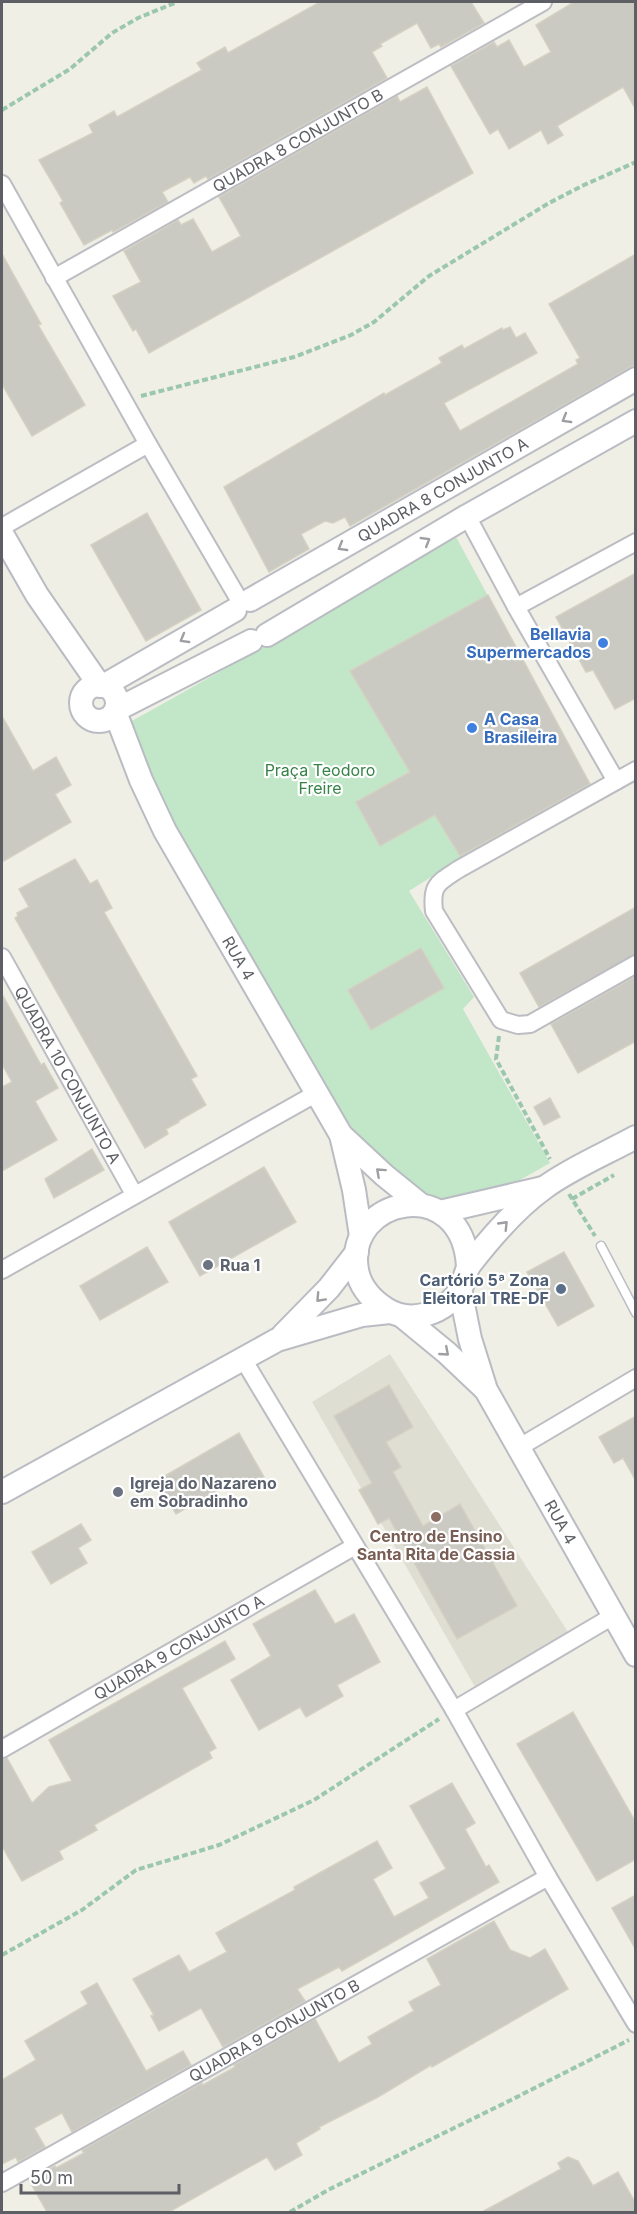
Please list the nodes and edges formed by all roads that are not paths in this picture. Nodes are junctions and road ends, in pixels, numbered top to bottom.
1 (543, 2) edge
2 (2, 184) edge
3 (54, 278) junction
4 (636, 379) edge
5 (603, 398) junction
6 (629, 425) edge
7 (148, 444) junction
8 (467, 516) junction
9 (2, 527) edge
10 (2, 534) edge
11 (636, 542) edge
12 (242, 604) junction
13 (516, 608) junction
14 (259, 638) junction
15 (95, 689) junction
16 (109, 714) junction
17 (636, 770) edge
18 (616, 781) junction
19 (2, 957) edge
20 (636, 964) edge
21 (317, 1093) junction
22 (341, 1135) junction
23 (636, 1137) edge
24 (552, 1183) junction
25 (134, 1194) junction
26 (430, 1209) junction
27 (359, 1244) junction
28 (601, 1246) road end
29 (468, 1267) junction
30 (2, 1270) edge
31 (460, 1289) junction
32 (636, 1313) edge
33 (396, 1314) junction
34 (277, 1340) junction
35 (243, 1359) junction
36 (636, 1378) edge
37 (486, 1390) junction
38 (518, 1448) junction
39 (2, 1492) edge
40 (355, 1546) junction
41 (614, 1616) junction
42 (636, 1655) edge
43 (454, 1710) junction
44 (2, 1749) edge
45 (548, 1877) junction
46 (636, 2024) edge
47 (2, 2183) edge

1 - 3 street, QUADRA 8 CONJUNTO B
2 - 3 street
3 - 7 street
4 - 5 street, QUADRA 8 CONJUNTO A
5 - 6 street
5 -> 12 street, QUADRA 8 CONJUNTO A
6 - 8 street
7 - 9 street
7 - 12 street
8 - 13 street
14 -> 8 street
10 - 15 street
11 - 13 street
12 - 14 street
12 - 14 street
12 -> 15 street, QUADRA 8 CONJUNTO A
13 - 18 street
14 - 16 street
15 - 16 street
15 - 16 street
16 - 21 street, RUA 4
17 - 18 street
18 - 20 street
19 - 25 street, QUADRA 10 CONJUNTO A
21 - 22 street, RUA 4
21 - 25 street
26 -> 22 street
22 - 27 street
23 - 24 street
24 - 26 street
29 -> 24 street
25 - 30 street
26 - 27 street
26 - 29 street
27 - 33 street
27 -> 34 street
28 - 32 lane
29 - 31 street
31 - 33 street
31 - 37 street
33 - 34 street
33 -> 37 street
34 - 35 street
35 - 39 street
35 - 40 street
36 - 38 street
37 - 38 street, RUA 4
38 - 41 street, RUA 4
40 - 43 street
40 - 44 street, QUADRA 9 CONJUNTO A
41 - 42 street, RUA 4
41 - 43 street
43 - 45 street
45 - 46 street
45 - 47 street, QUADRA 9 CONJUNTO B

